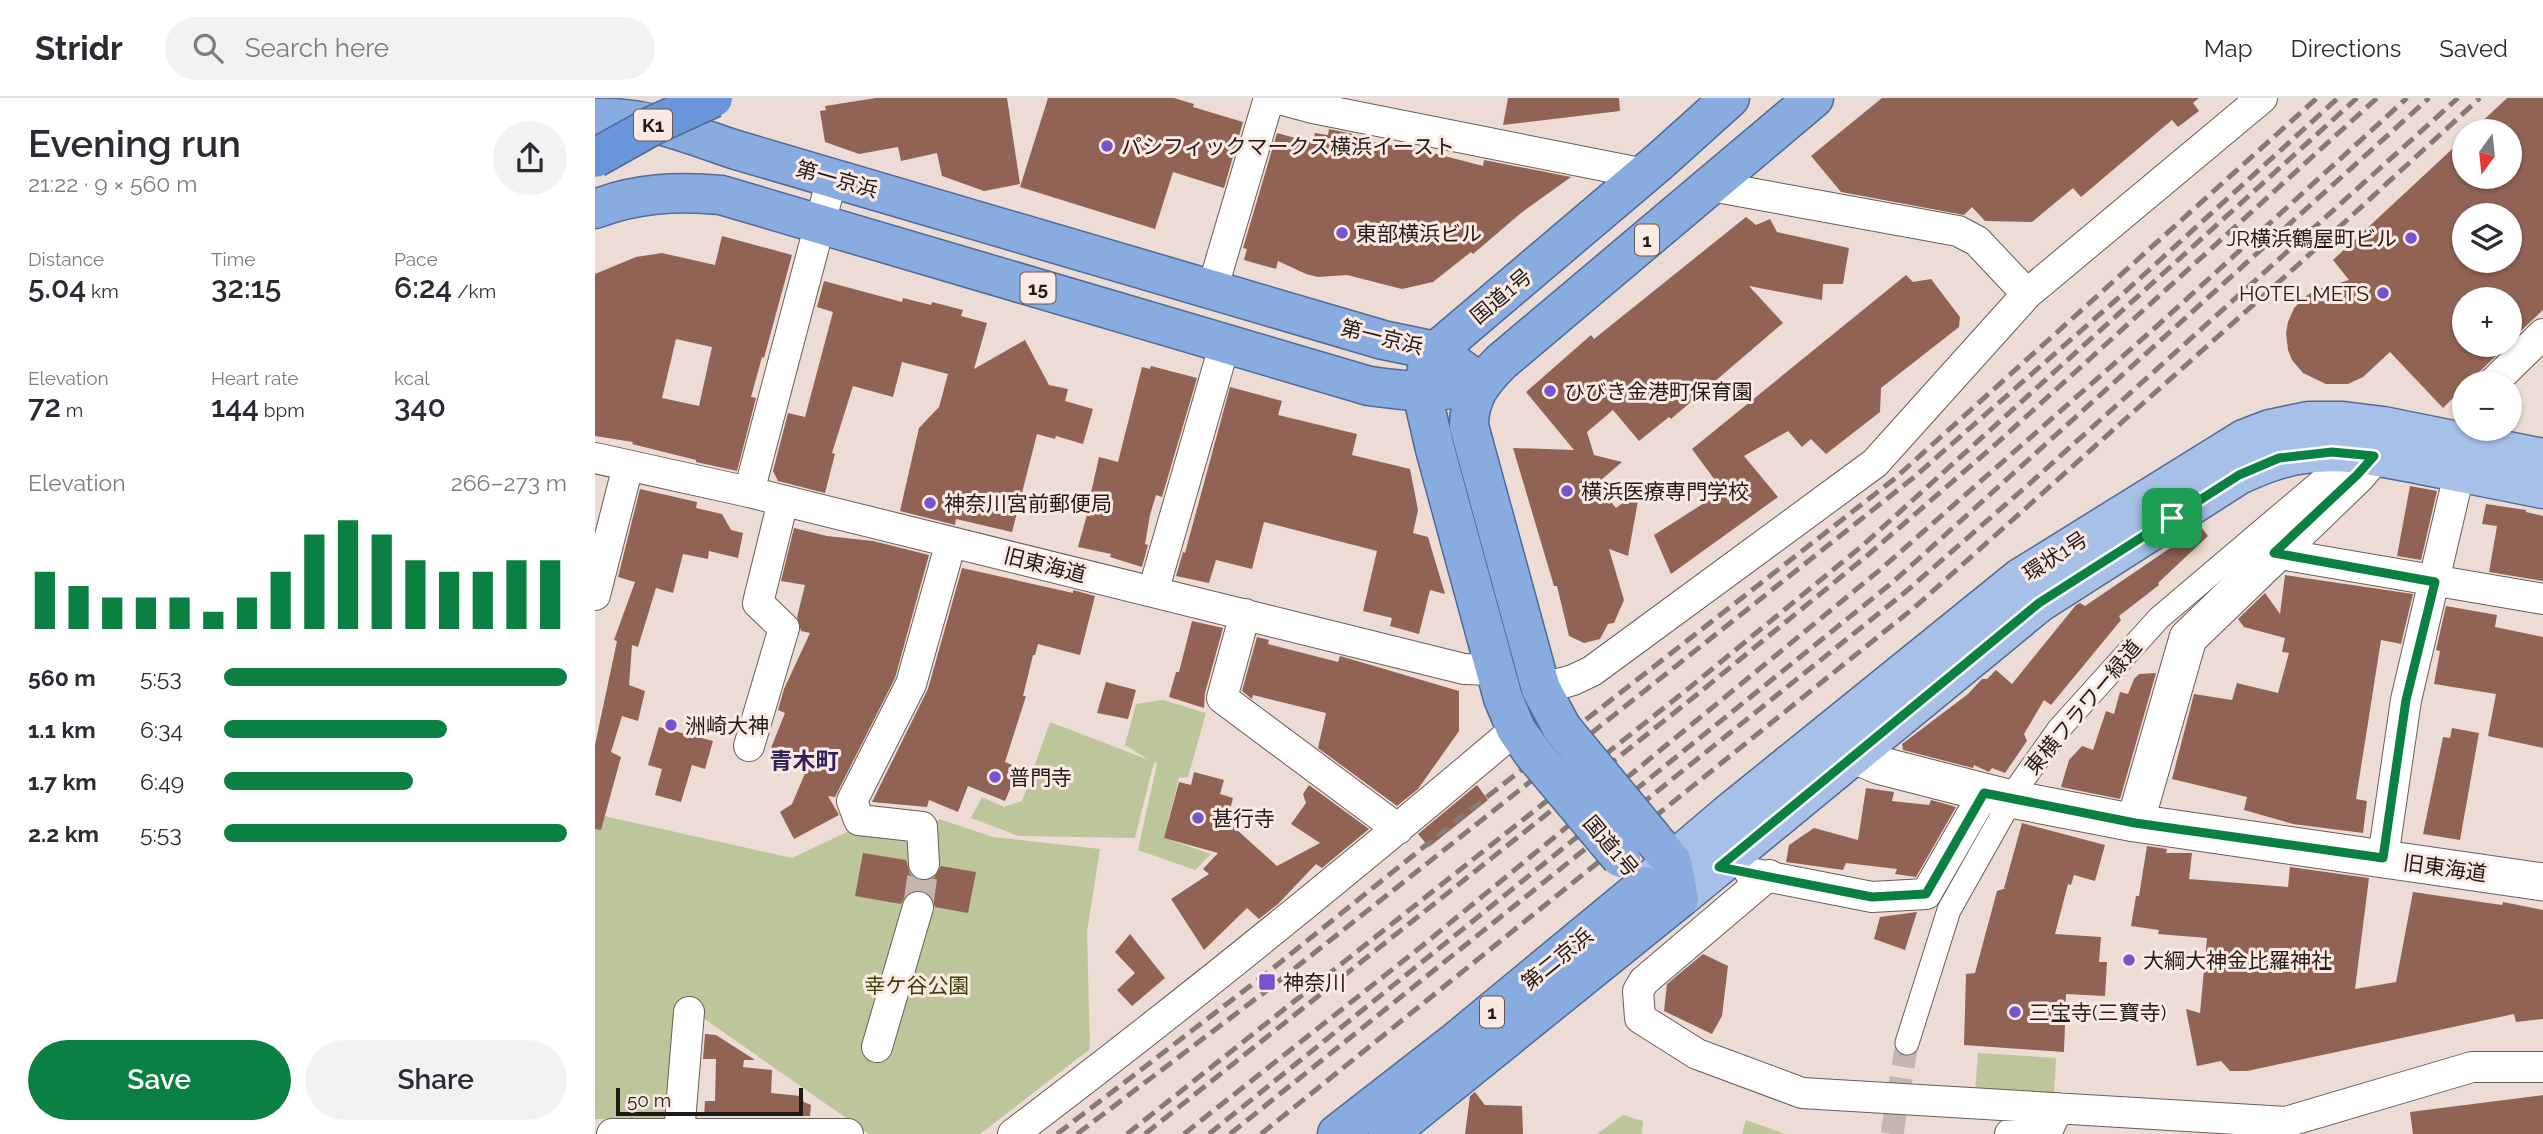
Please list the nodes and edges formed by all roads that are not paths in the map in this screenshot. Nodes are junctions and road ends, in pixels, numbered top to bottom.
1 (656, 98) edge
2 (713, 98) edge
3 (1269, 98) edge
4 (1276, 98) edge
5 (1730, 98) edge
6 (1814, 98) edge
7 (2262, 98) edge
8 (612, 115) edge
9 (595, 159) edge
10 (1645, 174) junction
11 (832, 178) junction
12 (1711, 186) junction
13 (595, 209) edge
14 (820, 224) junction
15 (1212, 290) junction
16 (2027, 294) junction
17 (2543, 334) edge
18 (1225, 344) junction
19 (1436, 351) junction
20 (2505, 371) edge
21 (1481, 383) junction
22 (1422, 393) junction
23 (2461, 446) edge
24 (2374, 456) junction
25 (595, 458) edge
26 (2543, 458) edge
27 (628, 466) junction
28 (2330, 472) dead end
29 (2543, 489) edge
30 (749, 492) junction
31 (783, 501) junction
32 (951, 542) junction
33 (2274, 553) junction
34 (2435, 582) junction
35 (1153, 592) junction
36 (595, 595) edge
37 (2543, 599) edge
38 (1245, 614) junction
39 (1495, 670) junction
40 (1541, 689) junction
41 (1524, 740) junction
42 (749, 746) dead end
43 (1853, 754) junction
44 (1997, 796) junction
45 (2135, 823) junction
46 (1398, 829) junction
47 (2383, 858) junction
48 (1647, 860) junction
49 (924, 863) tunnel mouth
50 (1719, 867) junction
51 (1769, 875) junction
52 (2543, 882) edge
53 (1679, 899) junction
54 (918, 907) tunnel mouth
55 (689, 1012) dead end
56 (1907, 1043) tunnel mouth
57 (877, 1046) dead end
58 (2543, 1067) edge
59 (2058, 1108) junction
60 (2202, 1125) edge
61 (612, 1134) edge
62 (679, 1134) edge
63 (848, 1134) edge
64 (1013, 1134) edge
65 (1337, 1134) edge
66 (1388, 1134) edge
67 (2010, 1134) edge

1 - 8 highway, K1
2 - 9 highway, K1, bridge
3 - 15 street
4 - 10 street
5 - 10 highway, 国道1号 / 1
6 - 12 highway, 国道1号 / 1
7 - 16 street
8 - 9 street
8 - 11 highway, 第一京浜 / 15
10 - 19 highway, 国道1号 / 1
11 - 14 street
11 - 15 highway, 第一京浜 / 15
12 - 16 street
12 - 21 highway, 国道1号 / 1
13 - 14 highway, 15
14 - 18 highway, 15
14 - 30 street
15 - 19 highway, 第一京浜 / 15
16 - 40 street
17 - 20 street
18 - 22 highway, 15
18 - 35 street
19 - 21 highway, 第一京浜 / 15
19 - 22 highway, 国道1号 / 1
21 - 22 highway, 15
21 - 40 highway, 国道1号 / 1
22 - 39 highway, 国道1号 / 1
23 - 24 main road, 環状1号
23 - 26 main road, 環状1号
23 - 29 main road, 環状1号
23 - 34 street
23 - 48 main road, 環状1号
24 - 33 street
24 - 43 main road, 環状1号
25 - 27 street, 旧東海道
27 - 30 street, 旧東海道
27 - 36 street
28 - 44 street, 東横フラワー緑道
30 - 31 street, 旧東海道
31 - 32 street, 旧東海道
31 - 42 street
32 - 35 street, 旧東海道
32 - 49 street
33 - 34 street
33 - 45 street
34 - 37 street
34 - 47 street
35 - 38 street, 旧東海道
38 - 39 street, 旧東海道
38 - 46 street
39 - 41 highway, 国道1号 / 1
40 - 48 highway, 国道1号 / 1, bridge
41 - 46 street
41 - 48 highway, 国道1号 / 1, bridge
43 - 44 street, 旧東海道
43 - 50 main road, 環状1号
44 - 45 street, 旧東海道
44 - 51 street
44 - 56 street, 東横フラワー緑道
45 - 47 street, 旧東海道
46 - 64 street
47 - 52 street, 旧東海道
48 - 53 highway, 国道1号 / 1
48 - 65 highway, 第二京浜 / 1
50 - 51 street
50 - 53 main road, 環状1号
51 - 59 street
53 - 66 highway, 第二京浜 / 1
54 - 57 street
55 - 62 street
58 - 60 street
59 - 60 street
59 - 67 street
61 - 62 street
62 - 63 street

